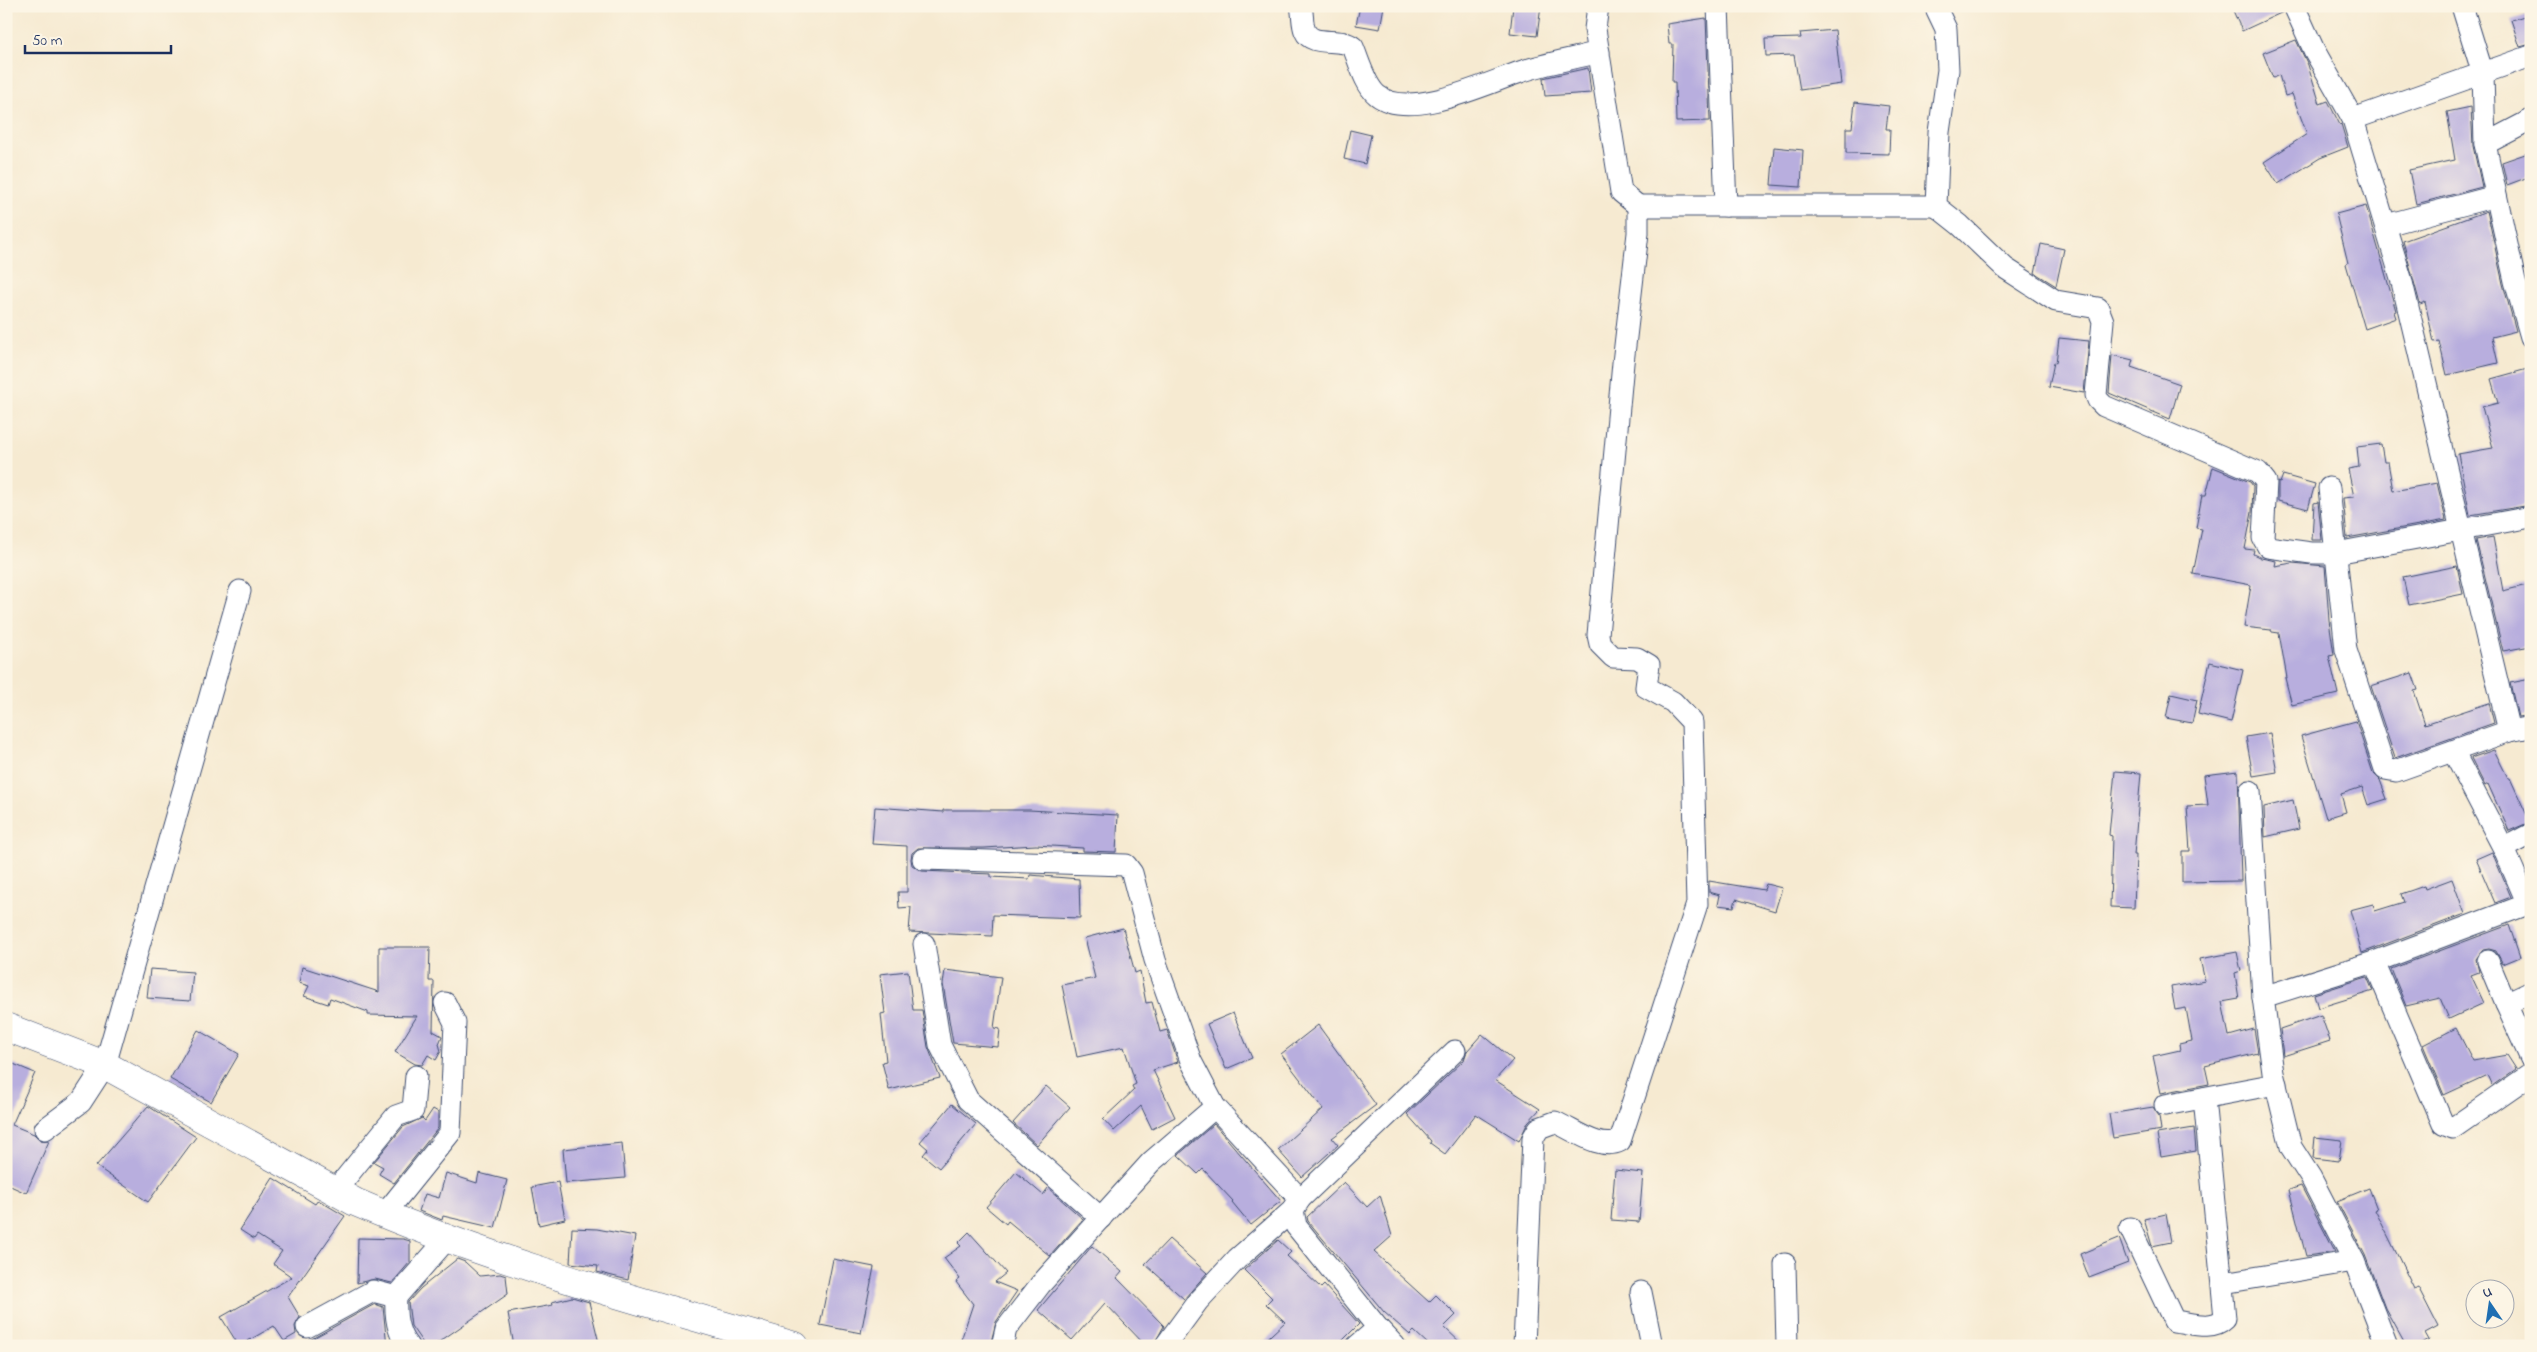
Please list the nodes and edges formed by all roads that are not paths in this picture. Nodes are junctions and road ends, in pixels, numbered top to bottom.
1 (1301, 6) edge
2 (1598, 6) edge
3 (1718, 6) edge
4 (1935, 6) edge
5 (2294, 6) edge
6 (2462, 6) edge
7 (1599, 52) junction
8 (2531, 56) edge
9 (2483, 74) junction
10 (2353, 120) junction
11 (2531, 120) edge
12 (2485, 144) junction
13 (2496, 196) junction
14 (1638, 206) junction
15 (1726, 206) junction
16 (1936, 206) junction
17 (2386, 225) junction
18 (2531, 337) edge
19 (2329, 488) dead end
20 (2531, 517) edge
21 (2462, 531) junction
22 (2336, 553) junction
23 (240, 591) dead end
24 (2531, 726) edge
25 (2509, 731) junction
26 (2453, 750) junction
27 (2250, 792) dead end
28 (2531, 834) edge
29 (2505, 851) junction
30 (923, 859) dead end
31 (924, 944) dead end
32 (2488, 961) dead end
33 (2374, 962) junction
34 (2531, 992) edge
35 (2263, 997) junction
36 (445, 1003) dead end
37 (2506, 1004) junction
38 (6, 1027) edge
39 (1455, 1052) dead end
40 (2531, 1059) edge
41 (105, 1065) junction
42 (2531, 1074) edge
43 (416, 1076) dead end
44 (2276, 1084) junction
45 (2204, 1098) junction
46 (2165, 1105) dead end
47 (1215, 1107) junction
48 (45, 1129) dead end
49 (335, 1191) junction
50 (1297, 1204) junction
51 (384, 1215) junction
52 (1101, 1218) junction
53 (2130, 1228) dead end
54 (447, 1239) junction
55 (2354, 1261) junction
56 (1784, 1264) dead end
57 (2224, 1283) junction
58 (1641, 1292) dead end
59 (396, 1297) junction
60 (307, 1327) dead end
61 (1378, 1328) junction
62 (408, 1346) edge
63 (795, 1346) edge
64 (1002, 1346) edge
65 (1165, 1346) edge
66 (1357, 1346) edge
67 (1395, 1346) edge
68 (1524, 1346) edge
69 (1652, 1346) edge
70 (1787, 1346) edge
71 (2388, 1346) edge

1 - 7 street
2 - 7 street
3 - 15 street
4 - 16 street
5 - 10 street
6 - 9 street
7 - 14 street
8 - 9 street
9 - 10 street
9 - 12 street
10 - 17 street
11 - 12 street
12 - 13 street
13 - 17 street
13 - 18 street
14 - 15 street
14 - 68 street
15 - 16 street
16 - 22 street
17 - 21 street
19 - 22 street
20 - 21 street
21 - 22 street
21 - 25 street
22 - 26 street
23 - 41 street
24 - 25 street
25 - 26 street
26 - 29 street
27 - 35 street
28 - 29 street
29 - 33 street
30 - 47 street
31 - 52 street
32 - 37 street
33 - 35 street
33 - 42 street
34 - 37 street
35 - 44 street
36 - 51 street
37 - 40 street
38 - 41 street
39 - 50 street
41 - 48 street
41 - 49 street
43 - 49 street
44 - 45 street
44 - 55 street
45 - 46 street
45 - 57 street
47 - 50 street
47 - 52 street
49 - 51 street
50 - 61 street
50 - 65 street
51 - 54 street
52 - 64 street
53 - 57 street
54 - 59 street
54 - 63 street
55 - 57 street
55 - 71 street
56 - 70 street
58 - 69 street
59 - 60 street
59 - 62 street
61 - 66 street
61 - 67 street

